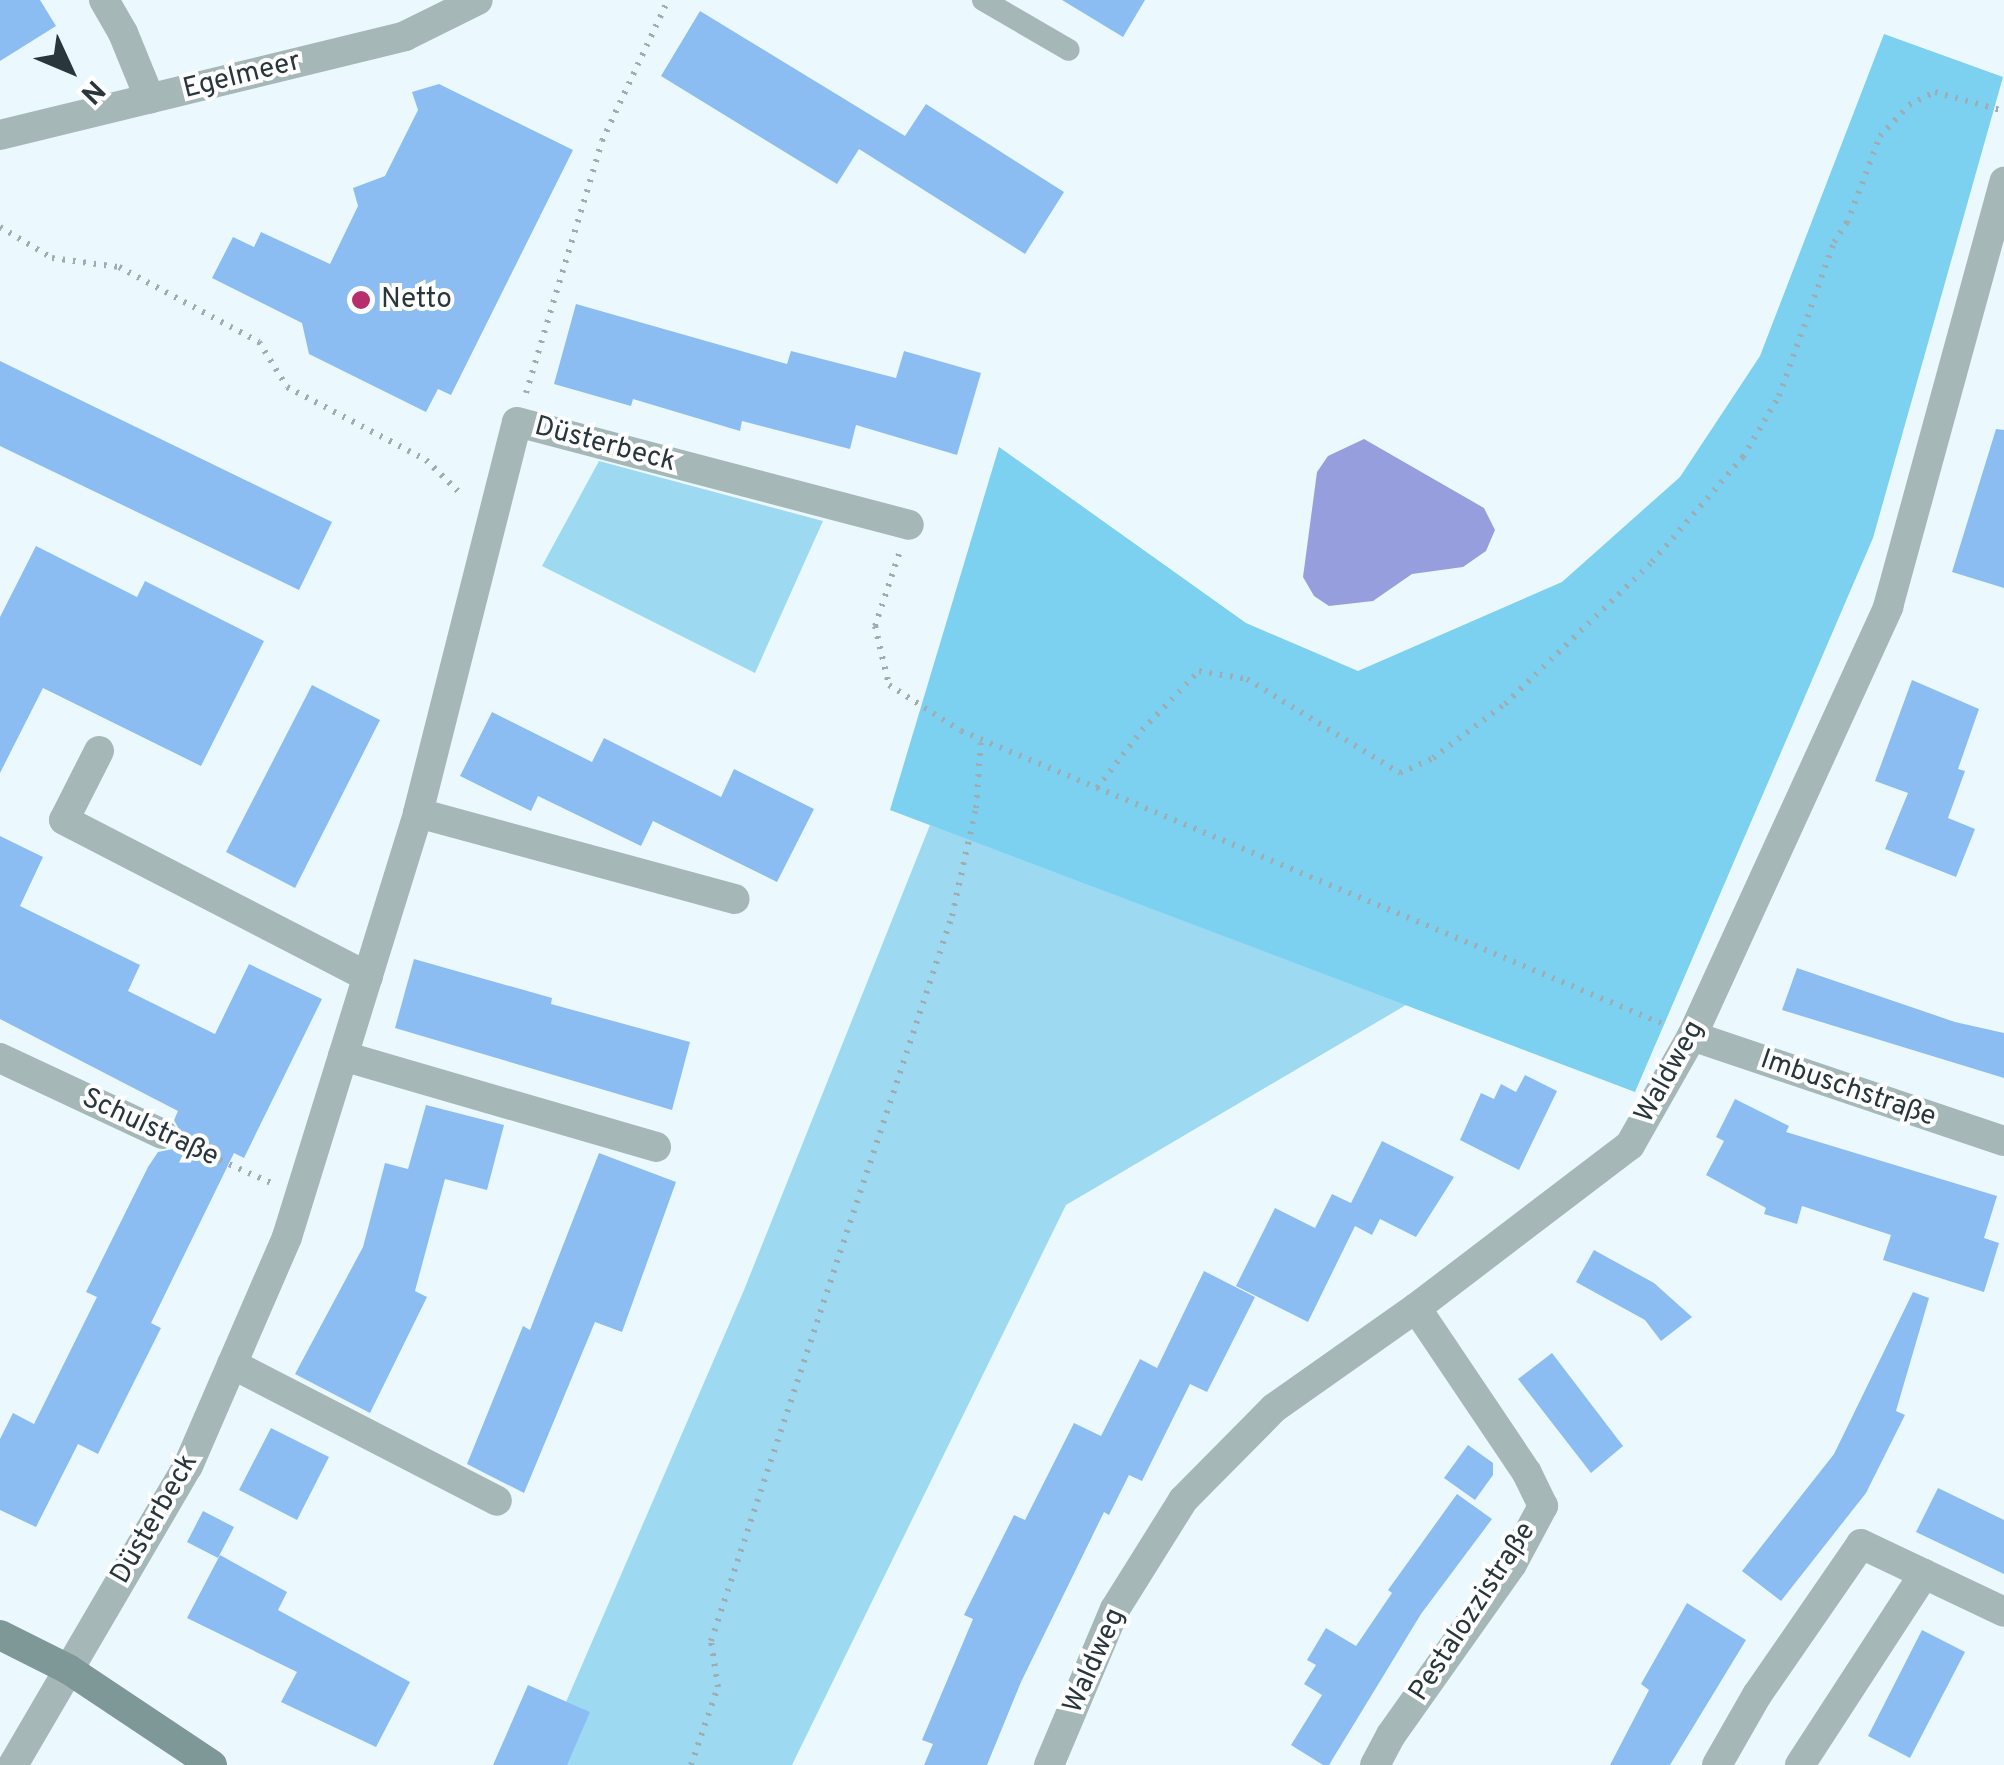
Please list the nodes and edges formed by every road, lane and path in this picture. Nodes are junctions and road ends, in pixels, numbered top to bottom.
1 (104, 0) edge
2 (478, 0) edge
3 (668, 0) edge
4 (983, 0) edge
5 (1069, 50) dead end
6 (150, 99) junction
7 (2004, 111) edge
8 (0, 135) edge
9 (2004, 182) edge
10 (0, 227) edge
11 (516, 422) junction
12 (493, 508) junction
13 (909, 525) joint
14 (981, 740) junction
15 (100, 752) dead end
16 (1097, 788) junction
17 (418, 814) junction
18 (736, 899) dead end
19 (368, 977) junction
20 (1692, 1036) junction
21 (343, 1056) junction
22 (0, 1058) edge
23 (162, 1134) joint
24 (2004, 1142) edge
25 (656, 1147) dead end
26 (300, 1196) junction
27 (1416, 1308) junction
28 (232, 1364) junction
29 (497, 1500) dead end
30 (1924, 1574) junction
31 (2004, 1612) edge
32 (0, 1634) edge
33 (68, 1669) junction
34 (13, 1765) edge
35 (212, 1765) edge
36 (691, 1765) edge
37 (1049, 1765) edge
38 (1375, 1765) edge
39 (1717, 1765) edge
40 (1800, 1765) edge

1 - 6 street
2 - 6 street, Egelmeer
3 - 11 path
4 - 5 lane
6 - 8 street, Egelmeer
7 - 16 path
9 - 20 street, Waldweg
10 - 12 path
11 - 12 street, Düsterbeck
11 - 13 street, Düsterbeck
12 - 17 street, Düsterbeck
13 - 14 path
14 - 16 path
14 - 36 path
15 - 19 street
16 - 20 path
17 - 18 street
17 - 19 street, Düsterbeck
19 - 21 street, Düsterbeck
20 - 24 street, Imbuschstraße
20 - 27 street, Waldweg
21 - 25 street
21 - 26 street, Düsterbeck
22 - 23 street, Schulstraße
23 - 26 path, Schulstraße
26 - 28 street, Düsterbeck
27 - 37 street, Waldweg
27 - 38 street, Pestalozzistraße
28 - 29 street
28 - 33 street, Düsterbeck
30 - 31 street
30 - 39 street
30 - 40 street
32 - 33 street
33 - 34 street, Düsterbeck
33 - 35 street

